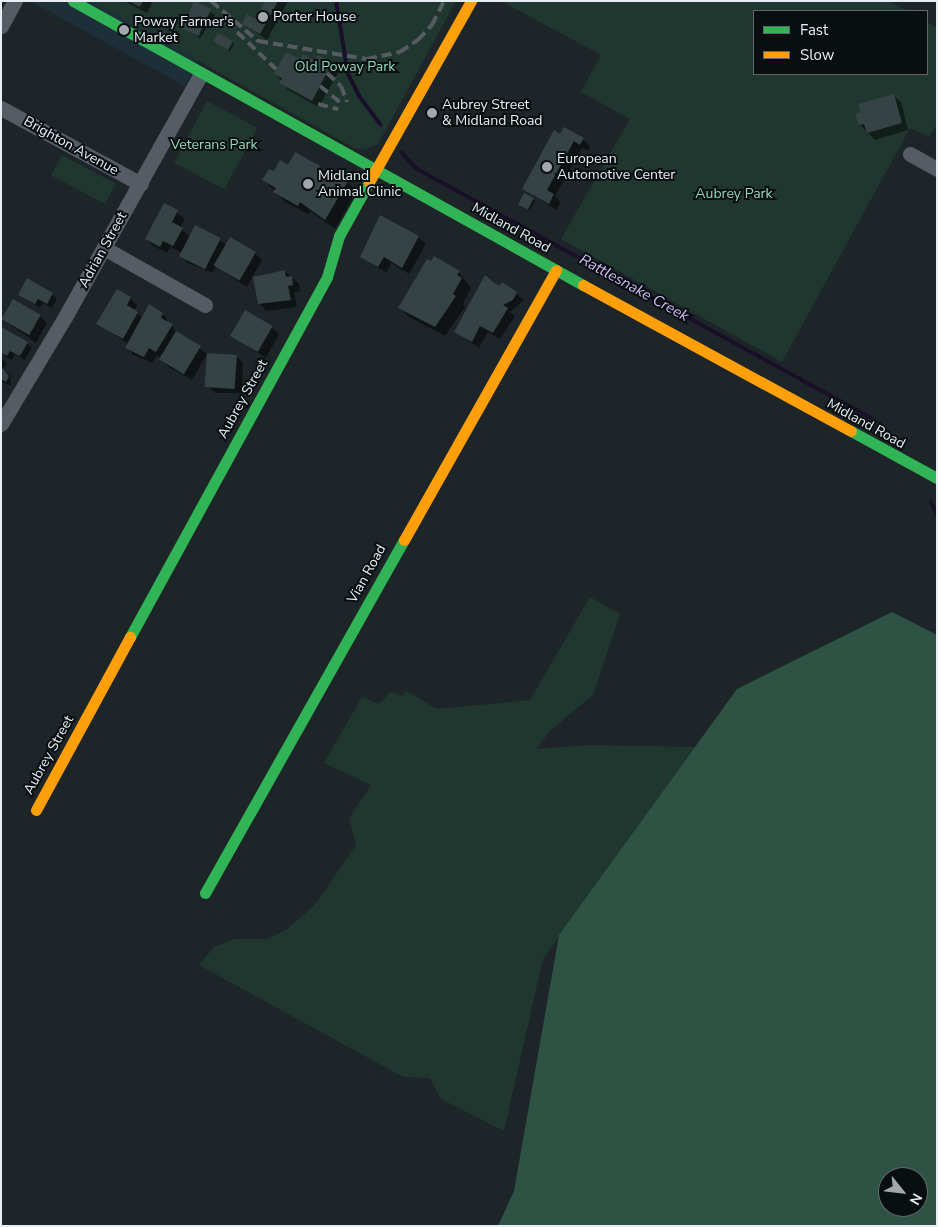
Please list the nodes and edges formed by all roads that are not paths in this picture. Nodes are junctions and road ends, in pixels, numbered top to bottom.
1 (15, 1) edge
2 (72, 1) edge
3 (471, 1) edge
4 (1, 26) edge
5 (201, 74) junction
6 (1, 108) edge
7 (910, 154) dead end
8 (937, 169) edge
9 (375, 171) junction
10 (141, 184) junction
11 (104, 248) junction
12 (556, 270) junction
13 (205, 304) dead end
14 (1, 424) edge
15 (937, 478) edge
16 (36, 810) dead end
17 (205, 893) dead end

1 - 4 street
2 - 5 street, Midland Road
3 - 9 street, Aubrey Street
5 - 9 street, Midland Road
5 - 10 street, Adrian Street
6 - 10 street, Brighton Avenue
7 - 8 street
9 - 12 street, Midland Road
9 - 16 street, Aubrey Street
10 - 11 street, Adrian Street
11 - 13 street
11 - 14 street, Adrian Street
12 - 15 street, Midland Road
12 - 17 street, Vian Road

